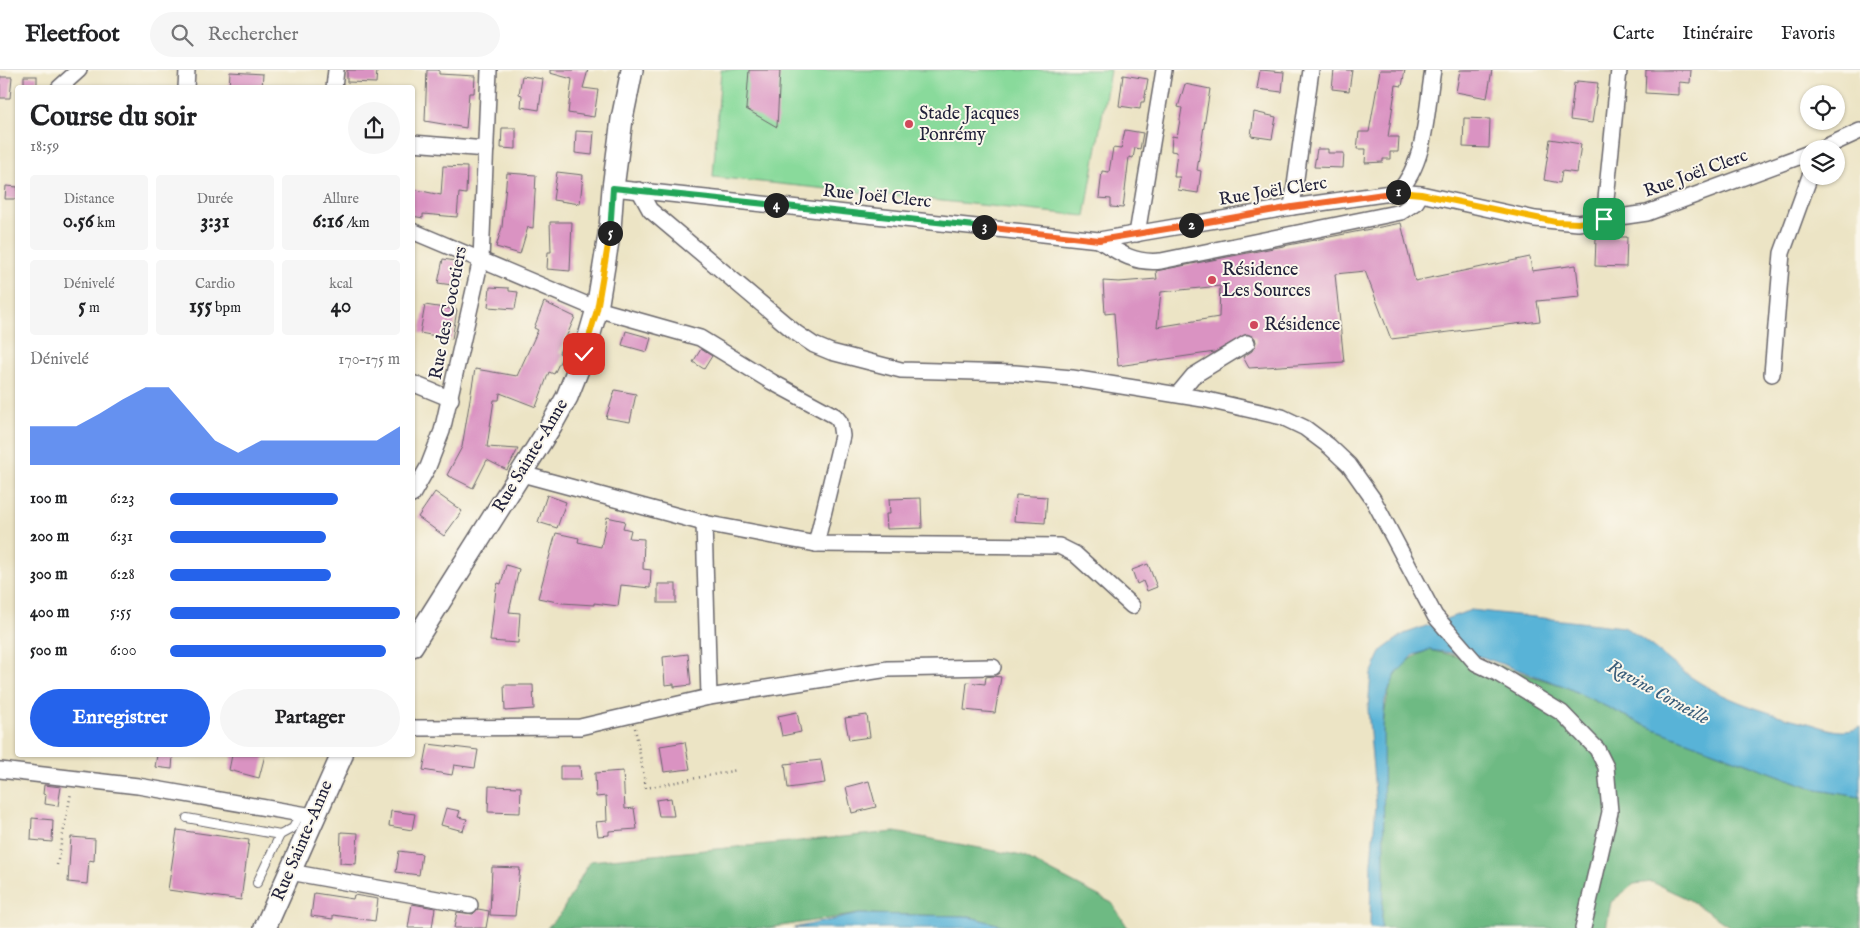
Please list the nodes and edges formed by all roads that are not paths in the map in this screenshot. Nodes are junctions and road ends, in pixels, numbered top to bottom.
1 (79, 70) edge
2 (336, 70) edge
3 (489, 70) edge
4 (632, 70) edge
5 (1164, 70) edge
6 (1311, 70) edge
7 (1433, 70) edge
8 (1620, 70) edge
9 (62, 85) edge
10 (334, 85) edge
11 (1860, 131) edge
12 (1840, 140) edge
13 (415, 143) edge
14 (486, 149) junction
15 (1800, 156) edge
16 (1807, 185) edge
17 (613, 188) junction
18 (639, 190) junction
19 (1398, 192) junction
20 (1421, 194) junction
21 (1292, 207) junction
22 (1604, 219) junction
23 (415, 233) edge
24 (1137, 234) junction
25 (1099, 240) junction
26 (481, 259) junction
27 (597, 310) junction
28 (1247, 343) dead end
29 (1772, 374) dead end
30 (415, 383) edge
31 (1178, 394) junction
32 (452, 399) junction
33 (522, 474) junction
34 (415, 490) edge
35 (704, 523) junction
36 (816, 544) junction
37 (1132, 606) dead end
38 (415, 641) edge
39 (993, 667) dead end
40 (709, 697) junction
41 (415, 728) edge
42 (341, 757) edge
43 (0, 770) edge
44 (306, 815) junction
45 (187, 818) dead end
46 (280, 834) junction
47 (290, 872) junction
48 (257, 883) dead end
49 (470, 905) dead end
50 (265, 928) edge
51 (1582, 928) edge

1 - 9 street
2 - 10 street
3 - 14 street, Rue des Cocotiers
4 - 17 main road, Rue Sainte-Anne
5 - 24 street
6 - 21 street
7 - 19 street
8 - 22 street
11 - 12 street
13 - 14 street
14 - 26 street, Rue des Cocotiers
15 - 22 street, Rue Joël Clerc
16 - 29 street
17 - 18 street, Rue Joël Clerc
17 - 27 main road, Rue Sainte-Anne
18 - 25 street, Rue Joël Clerc
18 - 31 street
19 - 20 street, Rue Joël Clerc
19 - 21 street, Rue Joël Clerc
20 - 22 street, Rue Joël Clerc
20 - 25 street
21 - 24 street, Rue Joël Clerc
23 - 26 street
24 - 25 street, Rue Joël Clerc
26 - 27 street
26 - 32 street, Rue des Cocotiers
27 - 33 main road, Rue Sainte-Anne
27 - 36 street
28 - 31 street
30 - 32 street
31 - 51 street
32 - 34 street, Rue des Cocotiers
33 - 35 street
33 - 38 main road, Rue Sainte-Anne
35 - 36 street
35 - 40 street
36 - 37 street
39 - 40 street
40 - 41 street
42 - 44 main road, Rue Sainte-Anne
43 - 44 street
44 - 46 lane
44 - 47 main road, Rue Sainte-Anne
45 - 46 lane
46 - 48 lane
47 - 49 street
47 - 50 main road, Rue Sainte-Anne

